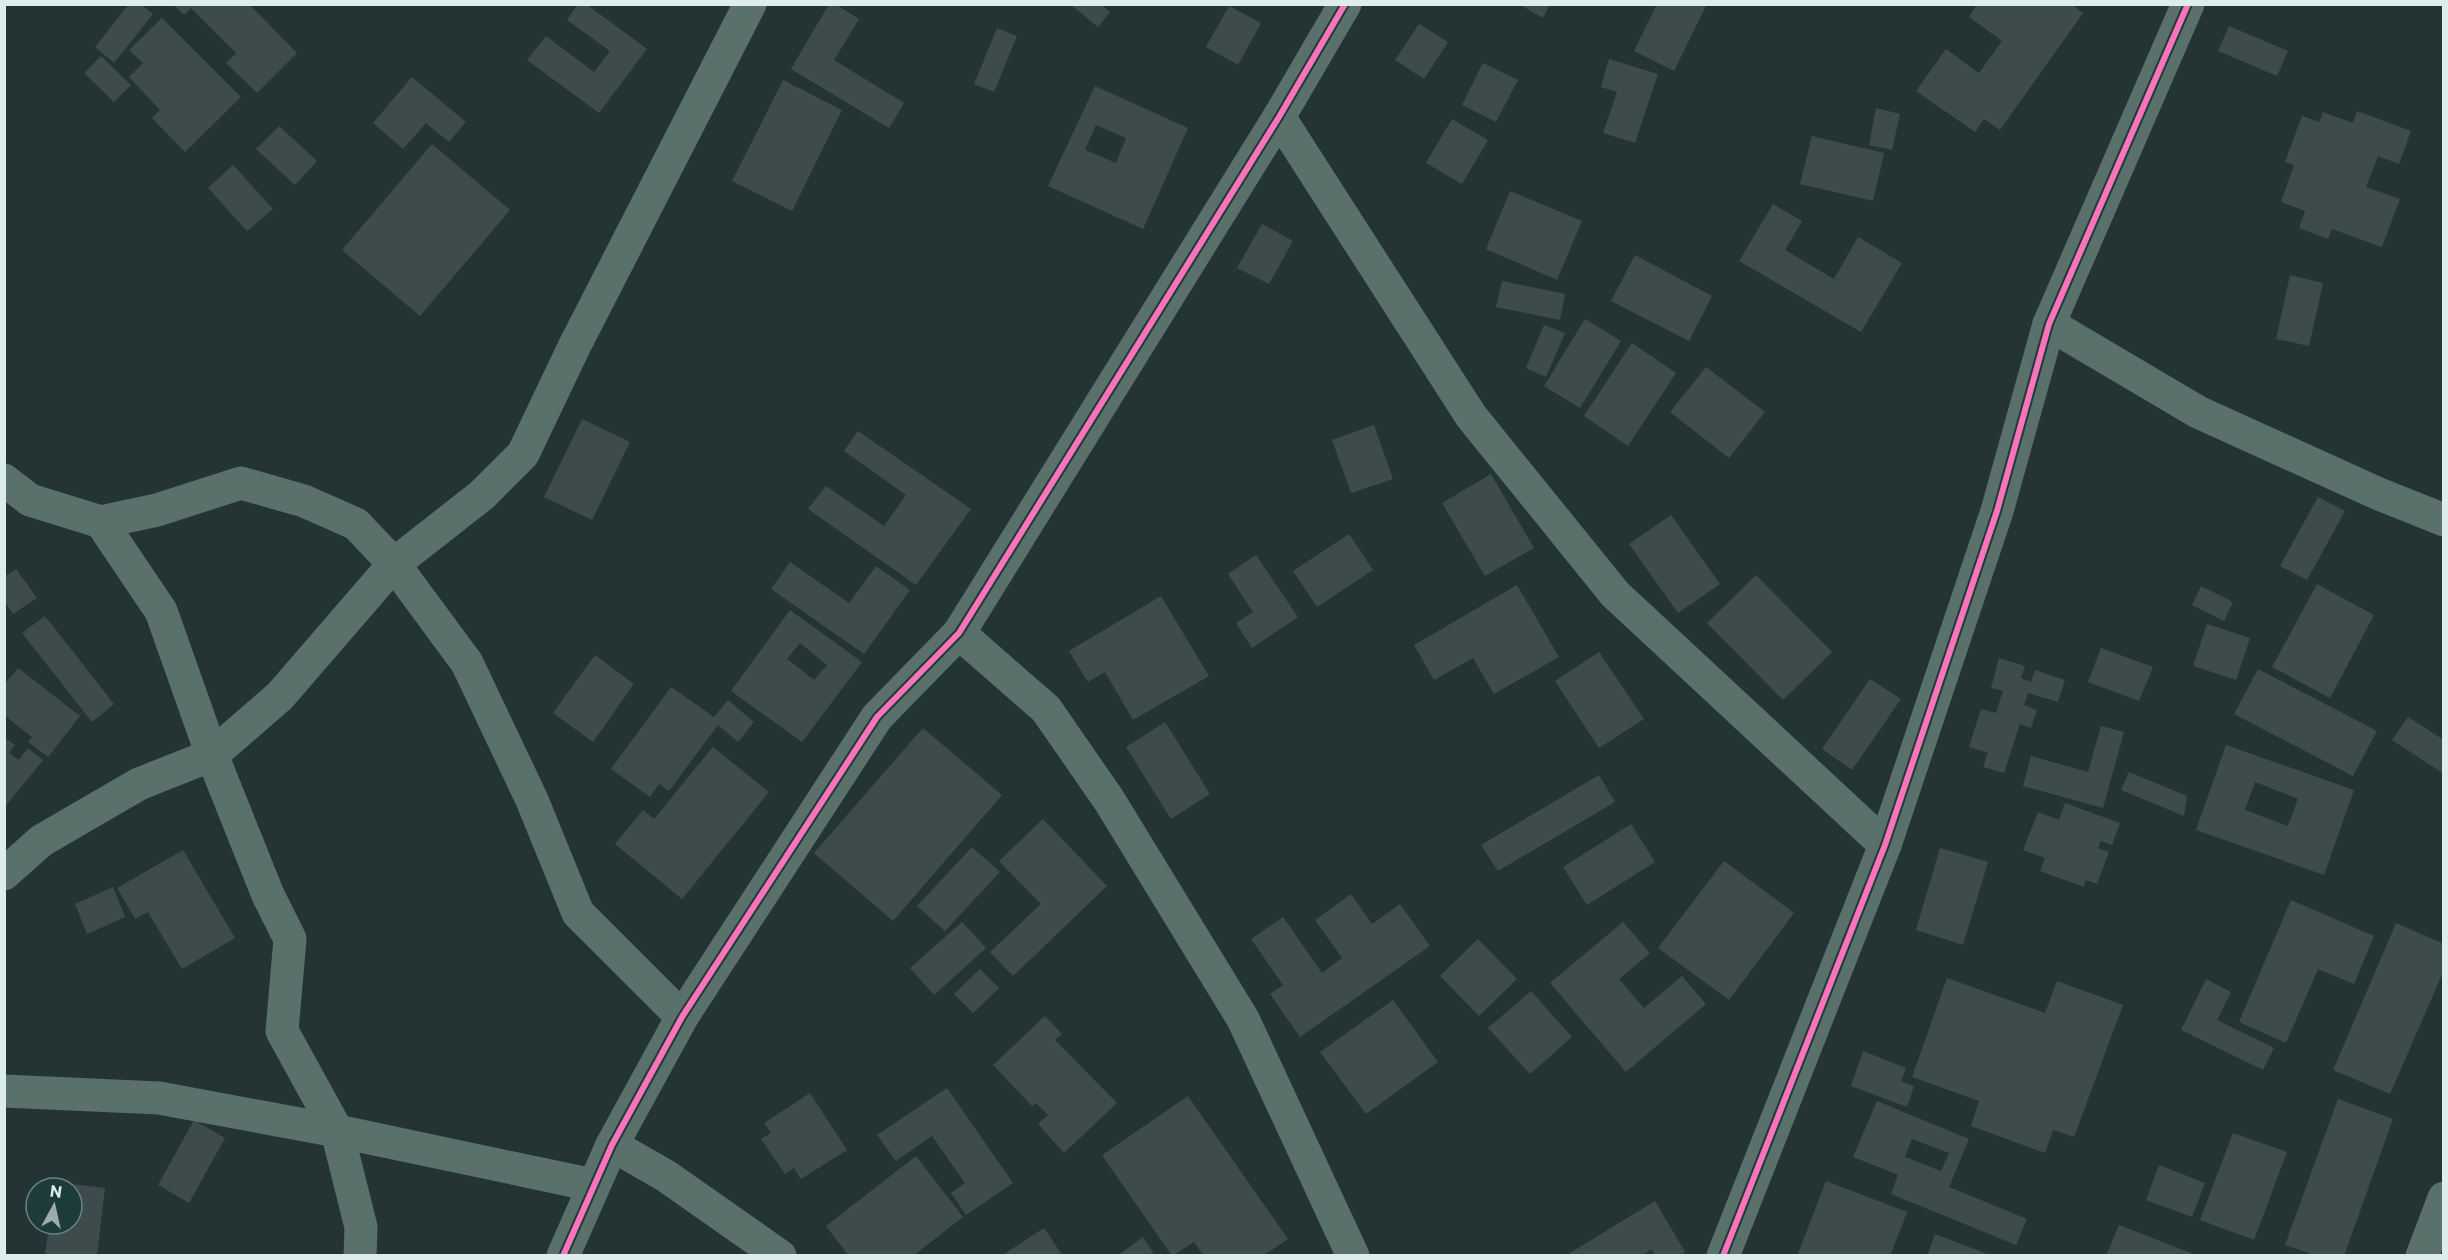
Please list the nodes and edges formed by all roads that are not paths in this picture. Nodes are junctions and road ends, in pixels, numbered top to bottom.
1 (750, 4) edge
2 (1345, 4) edge
3 (2188, 4) edge
4 (1279, 117) junction
5 (2049, 324) junction
6 (4, 480) edge
7 (2444, 520) edge
8 (101, 522) junction
9 (394, 564) junction
10 (959, 633) junction
11 (212, 755) junction
12 (1885, 844) junction
13 (4, 874) edge
14 (682, 1017) junction
15 (4, 1091) edge
16 (337, 1131) junction
17 (612, 1145) junction
18 (593, 1185) junction
19 (2444, 1198) edge
20 (360, 1256) edge
21 (563, 1256) edge
22 (780, 1256) edge
23 (1353, 1256) edge
24 (1723, 1256) edge
25 (2422, 1256) edge

1 - 9 street
2 - 4 street
3 - 5 street
4 - 10 street
4 - 12 street
5 - 7 street
5 - 12 street
6 - 8 street
8 - 9 street
8 - 11 street
9 - 11 street
9 - 14 street
10 - 14 street
10 - 23 street
11 - 13 street
11 - 16 street
12 - 24 street
14 - 17 street
15 - 16 street
16 - 18 street
16 - 20 street
17 - 18 street
17 - 22 street
18 - 21 street
19 - 25 street

